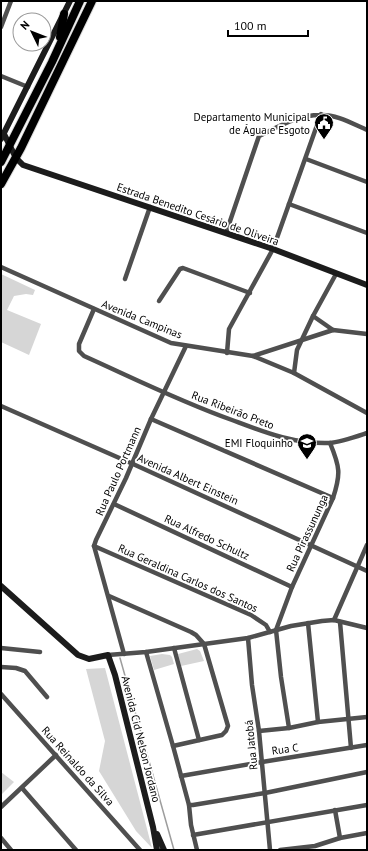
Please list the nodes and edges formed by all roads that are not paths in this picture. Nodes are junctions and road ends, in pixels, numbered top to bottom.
1 (11, 1) edge
2 (70, 1) edge
3 (80, 1) edge
4 (92, 1) edge
5 (64, 14) junction
6 (1, 27) edge
7 (52, 62) junction
8 (1, 76) edge
9 (28, 87) junction
10 (321, 114) junction
11 (367, 130) edge
12 (2, 135) edge
13 (9, 146) junction
14 (306, 159) junction
15 (18, 161) junction
16 (1, 162) edge
17 (367, 182) edge
18 (1, 184) edge
19 (289, 204) junction
20 (150, 207) junction
21 (226, 233) junction
22 (367, 233) edge
23 (273, 250) junction
24 (1, 267) edge
25 (336, 274) junction
26 (125, 279) dead end
27 (367, 285) edge
28 (250, 293) junction
29 (159, 301) dead end
30 (94, 309) junction
31 (313, 316) junction
32 (333, 330) junction
33 (367, 334) edge
34 (301, 340) junction
35 (186, 346) junction
36 (227, 353) junction
37 (253, 356) junction
38 (294, 373) junction
39 (164, 393) junction
40 (1, 406) edge
41 (367, 413) edge
42 (151, 419) junction
43 (367, 433) edge
44 (330, 443) junction
45 (133, 464) junction
46 (333, 498) junction
47 (114, 504) junction
48 (311, 545) junction
49 (367, 545) edge
50 (94, 546) junction
51 (358, 567) junction
52 (367, 571) edge
53 (1, 586) edge
54 (292, 586) junction
55 (109, 596) junction
56 (334, 620) junction
57 (340, 622) junction
58 (308, 623) junction
59 (367, 628) edge
60 (276, 630) junction
61 (270, 632) junction
62 (248, 638) junction
63 (204, 644) junction
64 (1, 648) edge
65 (174, 648) junction
66 (40, 652) dead end
67 (146, 652) junction
68 (124, 654) junction
69 (108, 655) junction
70 (1, 667) edge
71 (1, 694) edge
72 (47, 697) dead end
73 (367, 717) edge
74 (349, 720) junction
75 (318, 722) junction
76 (289, 728) junction
77 (259, 732) junction
78 (199, 740) junction
79 (367, 745) edge
80 (173, 746) junction
81 (351, 748) junction
82 (56, 755) junction
83 (262, 762) junction
84 (367, 772) edge
85 (181, 776) junction
86 (22, 788) junction
87 (264, 793) junction
88 (189, 805) junction
89 (367, 805) edge
90 (1, 807) edge
91 (335, 810) junction
92 (267, 822) junction
93 (153, 827) junction
94 (367, 833) edge
95 (193, 835) junction
96 (1, 838) edge
97 (340, 838) junction
98 (315, 848) edge
99 (11, 850) edge
100 (76, 850) edge
101 (140, 850) edge
102 (157, 850) edge
103 (164, 850) edge
104 (197, 850) edge
105 (270, 850) edge
106 (280, 850) edge

1 - 6 street
2 - 5 main road
3 - 7 highway
4 - 15 highway
5 - 7 highway
5 - 9 main road
7 - 13 highway
8 - 9 street
9 - 12 main road
10 - 11 street
10 - 14 street
10 - 21 street
12 - 13 main road
13 - 15 main road
13 - 16 highway
14 - 17 street
14 - 19 street
15 - 18 highway
15 - 20 main road, Estrada Benedito Cesário de Oliveira
19 - 22 street
19 - 23 street
20 - 21 main road, Estrada Benedito Cesário de Oliveira
20 - 26 street
21 - 23 main road, Estrada Benedito Cesário de Oliveira
23 - 25 main road, Estrada Benedito Cesário de Oliveira
23 - 28 street
24 - 30 street, Avenida Campinas
25 - 27 main road, Estrada Benedito Cesário de Oliveira
25 - 31 street
28 - 29 street
28 - 36 street
30 - 35 street, Avenida Campinas
30 - 39 street, Rua Ribeirão Preto
31 - 32 street
31 - 34 street
32 - 33 street
32 - 34 street
34 - 37 street
34 - 38 street
35 - 36 street, Avenida Campinas
35 - 39 street, Rua Paulo Portmann
36 - 37 street, Avenida Campinas
37 - 38 street, Avenida Campinas
38 - 41 street, Avenida Campinas
39 - 42 street, Rua Paulo Portmann
39 - 44 street, Rua Ribeirão Preto
40 - 45 street, Avenida Albert Einstein
42 - 45 street, Rua Paulo Portmann
42 - 46 street
43 - 44 street, Rua Ribeirão Preto
44 - 46 street, Rua Pirassununga
45 - 47 street, Rua Paulo Portmann
45 - 48 street, Avenida Albert Einstein
46 - 48 street, Rua Pirassununga
47 - 50 street, Rua Paulo Portmann
47 - 54 street, Rua Alfredo Schultz
48 - 51 street, Avenida Albert Einstein
48 - 54 street, Rua Pirassununga
49 - 51 street
50 - 55 street
50 - 61 street, Rua Geraldina Carlos dos Santos
51 - 52 street, Avenida Albert Einstein
51 - 56 street
53 - 69 main road
54 - 60 street, Rua Pirassununga
55 - 63 street
55 - 68 street
56 - 57 street
56 - 58 street
57 - 59 street
57 - 74 street
58 - 60 street
58 - 75 street
60 - 61 street
60 - 76 street
61 - 62 street
62 - 63 street
62 - 77 street, Rua Jatobá
63 - 65 street
63 - 78 street
64 - 66 street
65 - 67 street
65 - 78 street
67 - 68 street
67 - 80 street
68 - 69 street
69 - 93 main road, Avenida Cid Nelson Jordano
70 - 72 street
71 - 82 street, Rua Reinaldo da Silva
73 - 74 street
74 - 75 street
74 - 81 street
75 - 76 street
76 - 77 street
77 - 83 street, Rua Jatobá
78 - 80 street
79 - 81 street, Rua C
80 - 85 street
81 - 83 street, Rua C
82 - 86 street
82 - 101 street, Rua Reinaldo da Silva
83 - 85 street, Rua C
83 - 87 street, Rua Jatobá
84 - 87 street
85 - 88 street
86 - 90 street
86 - 100 street
87 - 88 street
87 - 92 street, Rua Jatobá
88 - 95 street
89 - 91 street
91 - 92 street
91 - 97 street
92 - 95 street
92 - 105 street, Rua Jatobá
93 - 102 main road, Avenida Cid Nelson Jordano
93 - 103 main road, Avenida Cid Nelson Jordano
94 - 97 street
95 - 104 street
96 - 99 street
97 - 98 street
98 - 106 street

